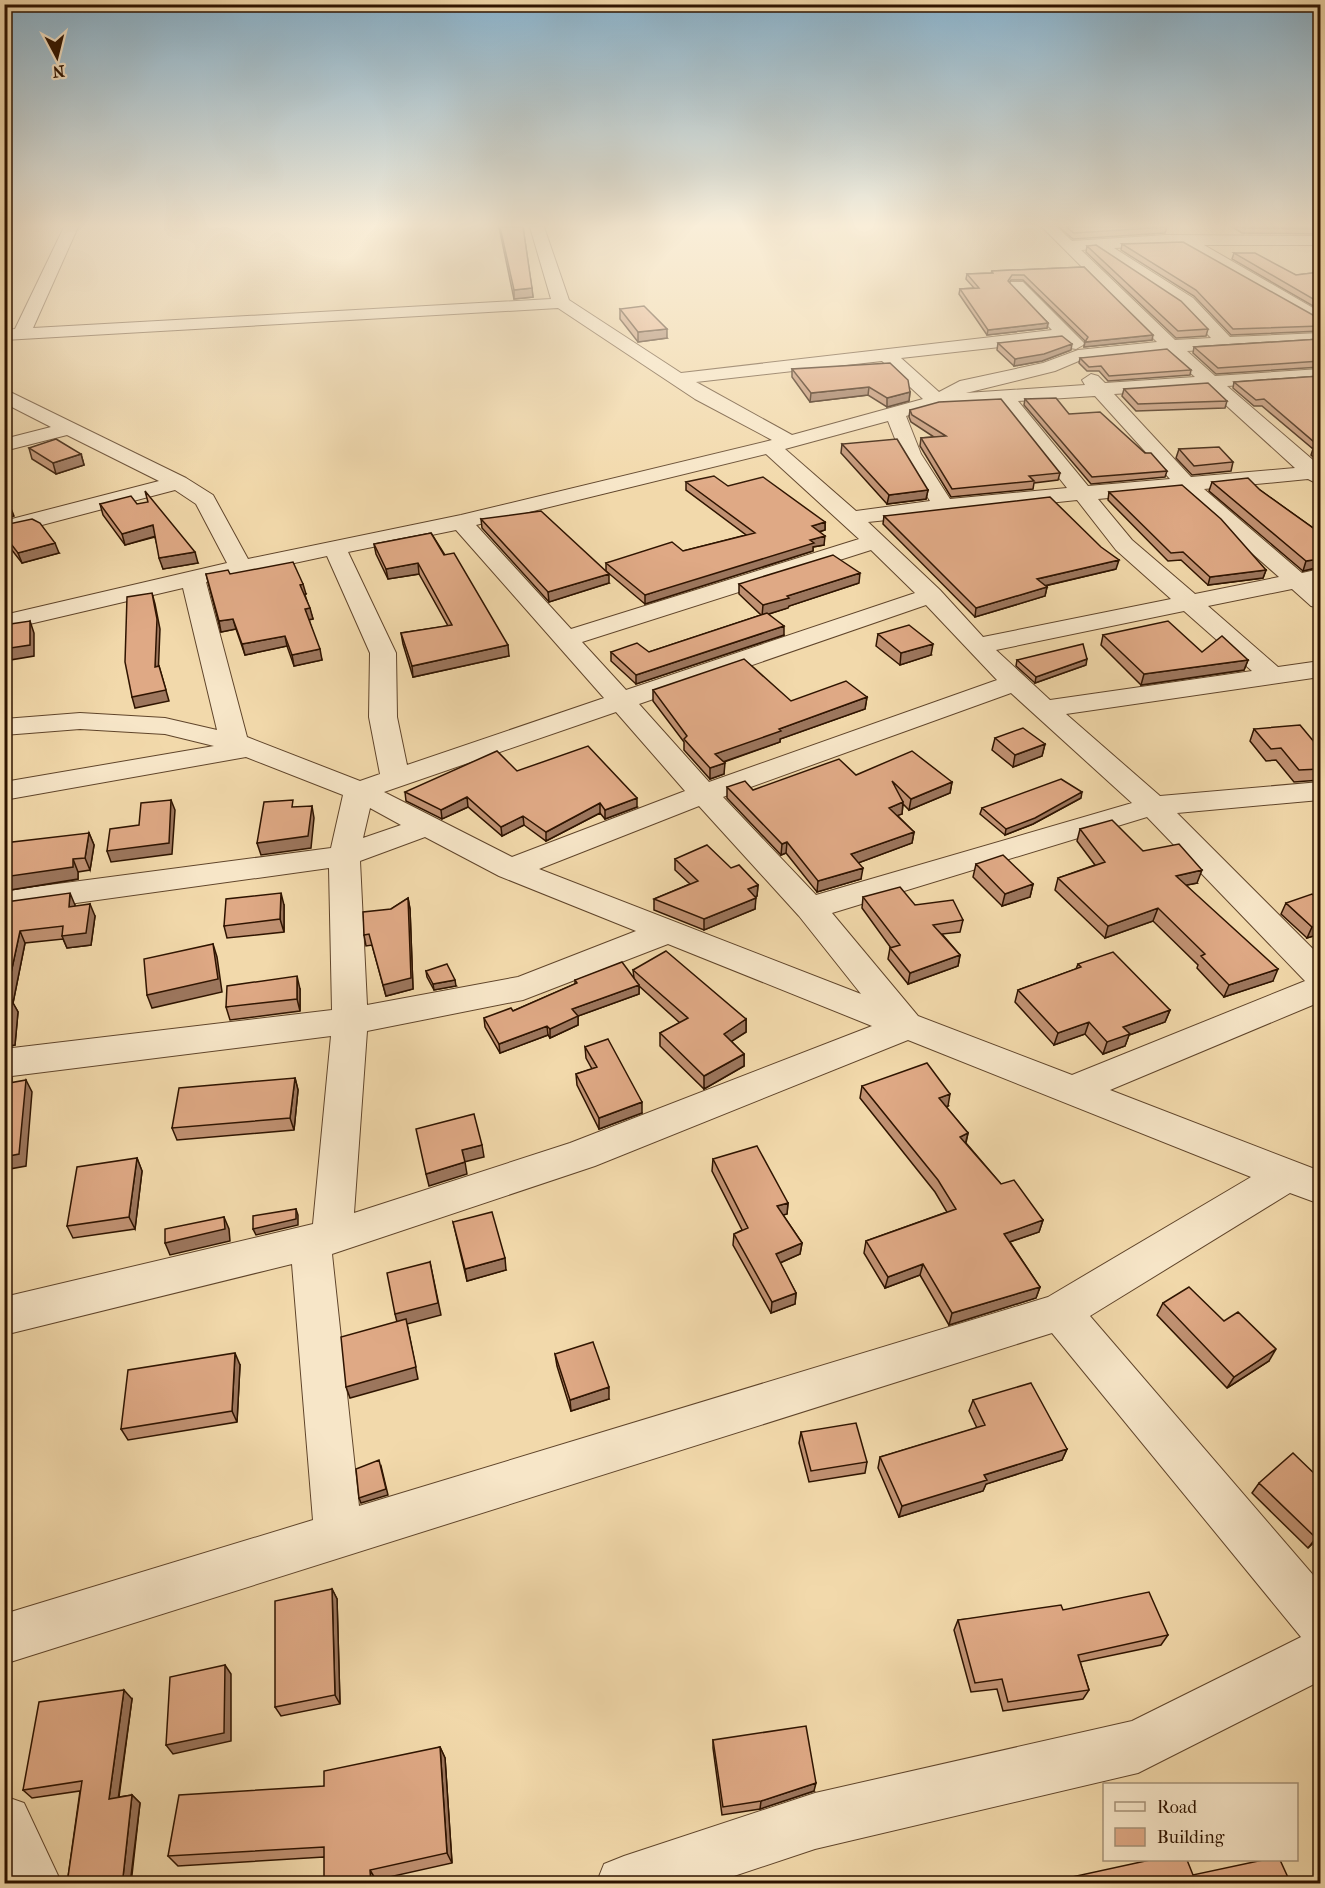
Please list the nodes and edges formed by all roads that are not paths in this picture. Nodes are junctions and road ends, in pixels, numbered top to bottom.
1 (23, 315) edge
2 (347, 315) edge
3 (579, 315) edge
4 (1046, 315) edge
5 (1140, 315) edge
6 (1199, 315) edge
7 (13, 334) edge
8 (1065, 334) junction
9 (1320, 338) edge
10 (1226, 344) junction
11 (1171, 346) junction
12 (885, 354) junction
13 (1078, 356) junction
14 (1310, 375) edge
15 (677, 379) junction
16 (1212, 382) junction
17 (1101, 390) junction
18 (1320, 391) edge
19 (4, 395) edge
20 (1005, 397) junction
21 (938, 401) junction
22 (895, 413) junction
23 (69, 428) junction
24 (4, 445) edge
25 (780, 445) junction
26 (1318, 474) edge
27 (178, 483) junction
28 (1186, 484) junction
29 (1082, 495) junction
30 (944, 506) junction
31 (851, 518) junction
32 (461, 522) junction
33 (4, 528) edge
34 (875, 541) junction
35 (334, 548) junction
36 (241, 567) junction
37 (193, 578) junction
38 (1309, 578) edge
39 (931, 595) junction
40 (1320, 601) edge
41 (1188, 603) junction
42 (4, 623) edge
43 (566, 639) junction
44 (977, 646) junction
45 (1320, 669) edge
46 (1273, 676) junction
47 (1015, 683) junction
48 (623, 700) junction
49 (1043, 709) junction
50 (4, 727) edge
51 (242, 745) junction
52 (396, 778) junction
53 (359, 790) junction
54 (4, 791) edge
55 (1320, 791) edge
56 (704, 794) junction
57 (1153, 806) junction
58 (427, 826) junction
59 (344, 856) junction
60 (510, 869) junction
61 (4, 902) edge
62 (810, 908) junction
63 (668, 931) junction
64 (1320, 976) edge
65 (1320, 990) edge
66 (350, 1021) junction
67 (907, 1026) junction
68 (4, 1063) edge
69 (1071, 1091) junction
70 (1304, 1182) edge
71 (322, 1240) junction
72 (1060, 1312) junction
73 (4, 1316) edge
74 (338, 1537) junction
75 (1320, 1622) edge
76 (4, 1640) edge
77 (1320, 1654) edge
78 (4, 1823) edge
79 (34, 1884) edge
80 (624, 1884) edge

1 - 7 street
2 - 7 street
3 - 15 street
4 - 8 street
5 - 11 street
6 - 10 street
8 - 12 street
8 - 13 street
9 - 10 street
10 - 11 street
11 - 13 street
11 - 16 street
12 - 15 street
12 - 21 street
13 - 17 street
13 - 21 street
14 - 16 street
14 - 18 street
15 - 25 street
16 - 17 street
16 - 26 street
17 - 20 street
17 - 28 street
19 - 23 street
20 - 21 street
20 - 29 street
21 - 22 street
22 - 25 street
22 - 30 street
23 - 24 street
23 - 27 street
25 - 31 street
25 - 32 street
26 - 28 street
27 - 33 street
27 - 36 street
28 - 29 street
28 - 38 street
29 - 30 street
29 - 41 street
30 - 31 street
31 - 34 street
32 - 35 street
32 - 43 street
34 - 39 street
34 - 43 street
35 - 36 street
35 - 52 street
36 - 37 street
37 - 42 street
37 - 51 street
38 - 40 street
38 - 41 street
39 - 44 street
39 - 48 street
41 - 44 street
41 - 46 street
43 - 48 street
44 - 47 street
45 - 46 street
46 - 49 street
47 - 49 street
47 - 56 street
48 - 52 street
48 - 56 street
49 - 57 street
50 - 51 street
51 - 53 street
51 - 54 street
52 - 53 street
53 - 58 street
53 - 59 street
55 - 57 street
56 - 60 street
56 - 62 street
57 - 62 street
57 - 64 street
58 - 59 street
58 - 60 street
59 - 61 street
59 - 66 street
60 - 63 street
62 - 67 street
63 - 66 street
63 - 67 street
65 - 69 street
66 - 68 street
66 - 71 street
67 - 69 street
67 - 71 street
69 - 70 street
70 - 72 street
71 - 73 street
71 - 74 street
72 - 74 street
72 - 75 street
74 - 76 street
77 - 80 street
78 - 79 street

